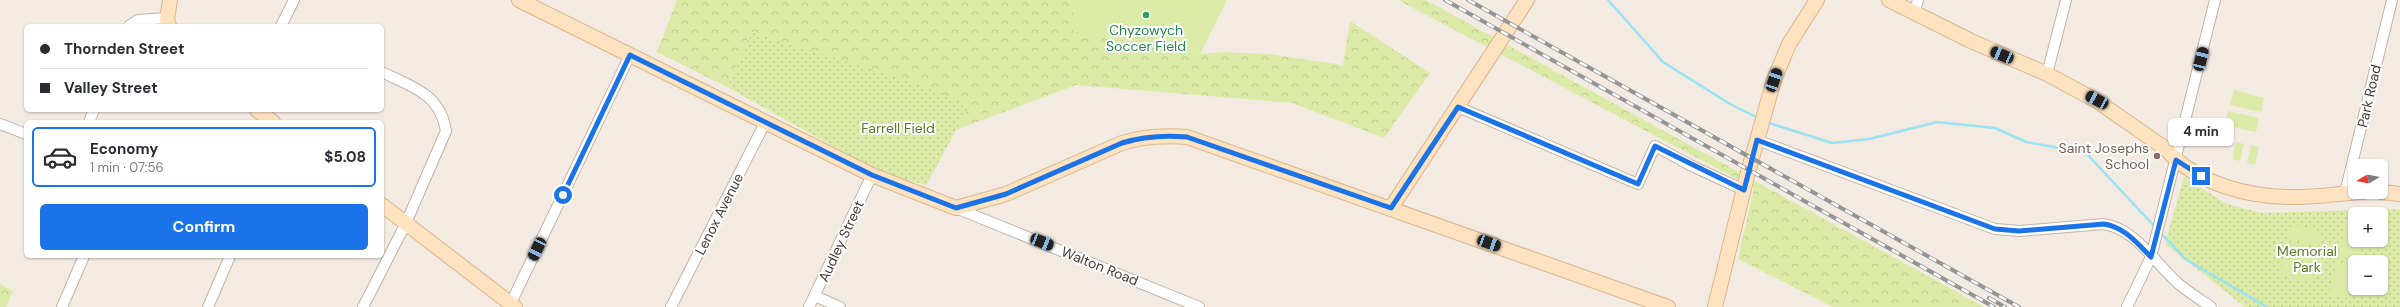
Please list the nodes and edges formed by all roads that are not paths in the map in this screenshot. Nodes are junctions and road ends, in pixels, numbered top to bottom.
1 (170, 0) edge
2 (294, 0) edge
3 (519, 0) edge
4 (1527, 0) edge
5 (1817, 0) edge
6 (1889, 0) edge
7 (2066, 0) edge
8 (2215, 0) edge
9 (2392, 0) edge
10 (1916, 7) edge
11 (168, 22) edge
12 (132, 24) edge
13 (282, 24) edge
14 (630, 55) junction
15 (384, 73) dead end
16 (2047, 74) junction
17 (1458, 107) junction
18 (260, 112) edge
19 (270, 120) edge
20 (766, 121) junction
21 (0, 124) edge
22 (24, 133) edge
23 (1757, 140) junction
24 (2176, 160) junction
25 (872, 175) junction
26 (1744, 190) junction
27 (2345, 193) junction
28 (2348, 193) edge
29 (2388, 193) edge
30 (2400, 194) edge
31 (384, 206) edge
32 (956, 208) junction
33 (1391, 208) junction
34 (406, 222) junction
35 (2151, 257) junction
36 (83, 258) edge
37 (229, 258) edge
38 (815, 296) junction
39 (512, 306) edge
40 (62, 307) edge
41 (208, 307) edge
42 (363, 307) edge
43 (671, 307) edge
44 (809, 307) edge
45 (840, 307) edge
46 (1199, 307) edge
47 (1668, 307) edge
48 (1715, 307) edge
49 (2127, 307) edge
50 (2211, 307) edge

1 - 11 street
2 - 13 street
3 - 14 street
4 - 17 street
5 - 23 street
6 - 10 street
7 - 16 street
8 - 24 street
9 - 27 street, Park Road
10 - 16 street
11 - 12 street
14 - 20 street
14 - 39 street
15 - 34 street
16 - 24 street
17 - 26 street
17 - 33 street
18 - 19 street
20 - 25 street
20 - 43 street, Lenox Avenue
21 - 22 street
23 - 26 street
23 - 35 street
24 - 27 street
24 - 35 street
25 - 32 street
25 - 38 street, Audley Street
26 - 48 street
27 - 28 street
29 - 30 street
31 - 34 street
32 - 33 street
32 - 46 street, Walton Road
33 - 47 street
34 - 39 street
34 - 42 street
35 - 49 street
35 - 50 street
36 - 40 street
37 - 41 street
38 - 44 street, Audley Street
38 - 45 street

